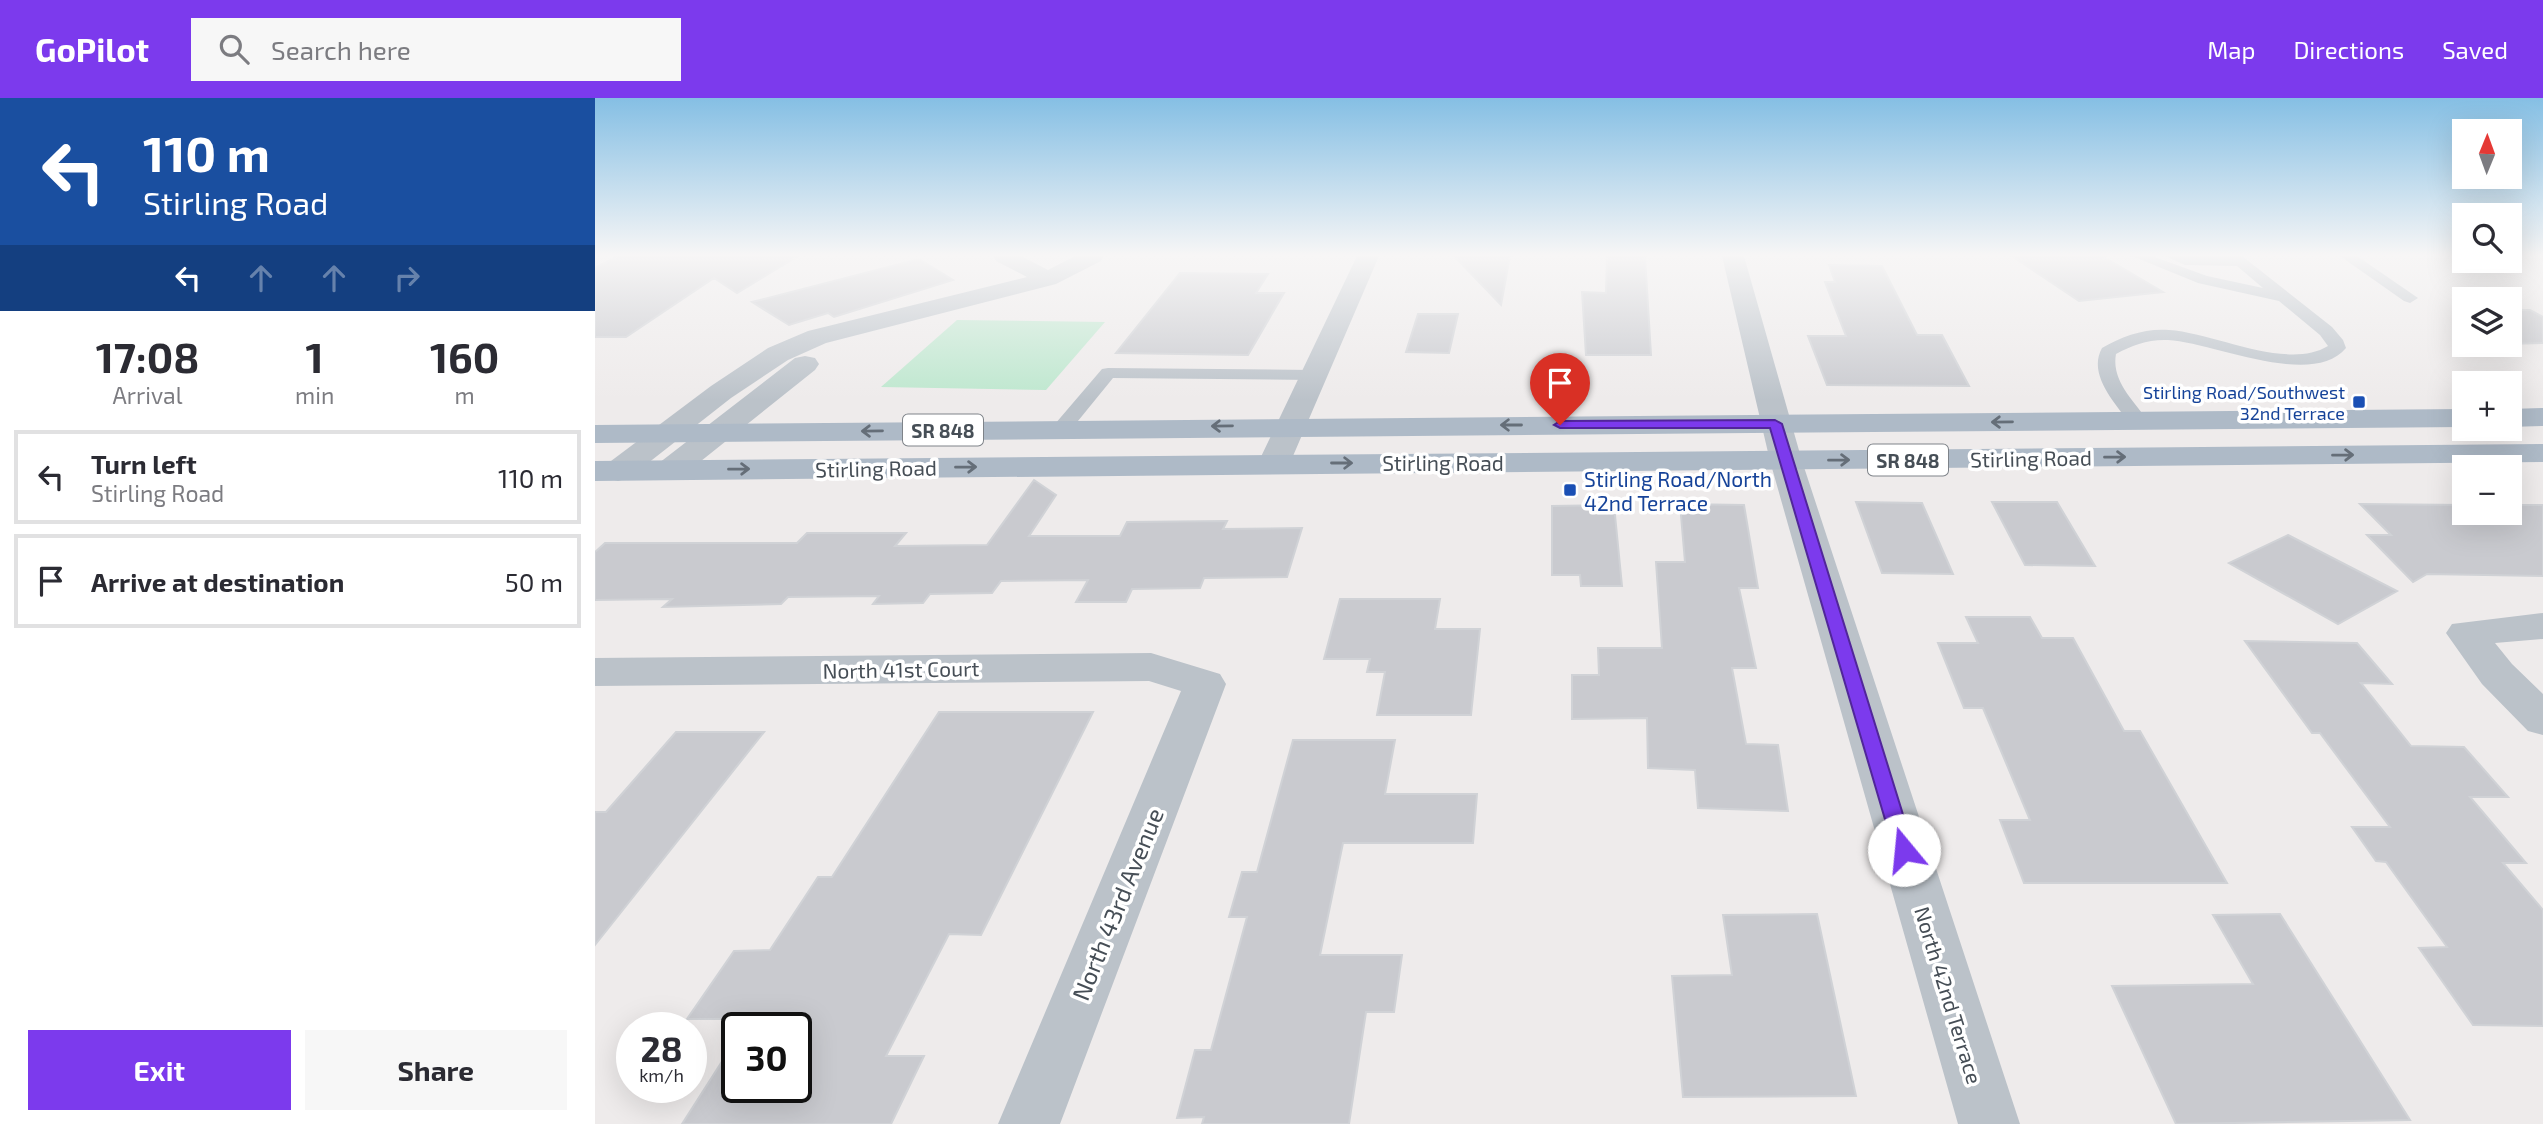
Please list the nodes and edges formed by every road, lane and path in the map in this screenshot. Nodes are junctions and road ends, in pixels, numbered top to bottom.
1 (949, 304) edge
2 (1346, 304) edge
3 (1745, 304) edge
4 (2291, 304) edge
5 (869, 324) junction
6 (1313, 375) junction
7 (765, 379) junction
8 (2543, 417) edge
9 (2452, 418) edge
10 (2522, 418) edge
11 (2138, 421) junction
12 (1290, 426) junction
13 (1062, 428) junction
14 (716, 433) junction
15 (595, 434) edge
16 (665, 434) junction
17 (1781, 442) junction
18 (2543, 453) edge
19 (1274, 463) junction
20 (670, 470) junction
21 (606, 471) edge
22 (2543, 626) edge
23 (595, 672) edge
24 (1205, 684) joint
25 (2543, 720) edge
26 (1029, 1124) edge
27 (1989, 1124) edge

1 - 5 street
2 - 6 street
3 - 17 street, North 42nd Terrace
4 - 11 lane
5 - 7 street
5 - 7 street
5 - 7 street
6 - 12 street
6 - 13 lane
7 - 14 street
7 - 16 street
8 - 10 main road
9 - 11 main road, Stirling Road / SR 848
11 -> 17 main road, Stirling Road / SR 848
12 -> 13 main road, Stirling Road / SR 848
17 -> 12 main road, Stirling Road / SR 848
12 - 19 street
13 -> 14 main road, Stirling Road / SR 848
14 - 16 main road, Stirling Road / SR 848
14 - 20 street
15 - 16 main road, Stirling Road / SR 848
16 - 21 street
17 -> 18 main road, Stirling Road / SR 848
19 -> 17 main road, Stirling Road / SR 848
17 - 27 street, North 42nd Terrace
20 -> 19 main road, Stirling Road / SR 848
20 - 21 main road, Stirling Road / SR 848
22 - 25 street
23 - 24 street, North 41st Court
24 - 26 street, North 43rd Avenue

